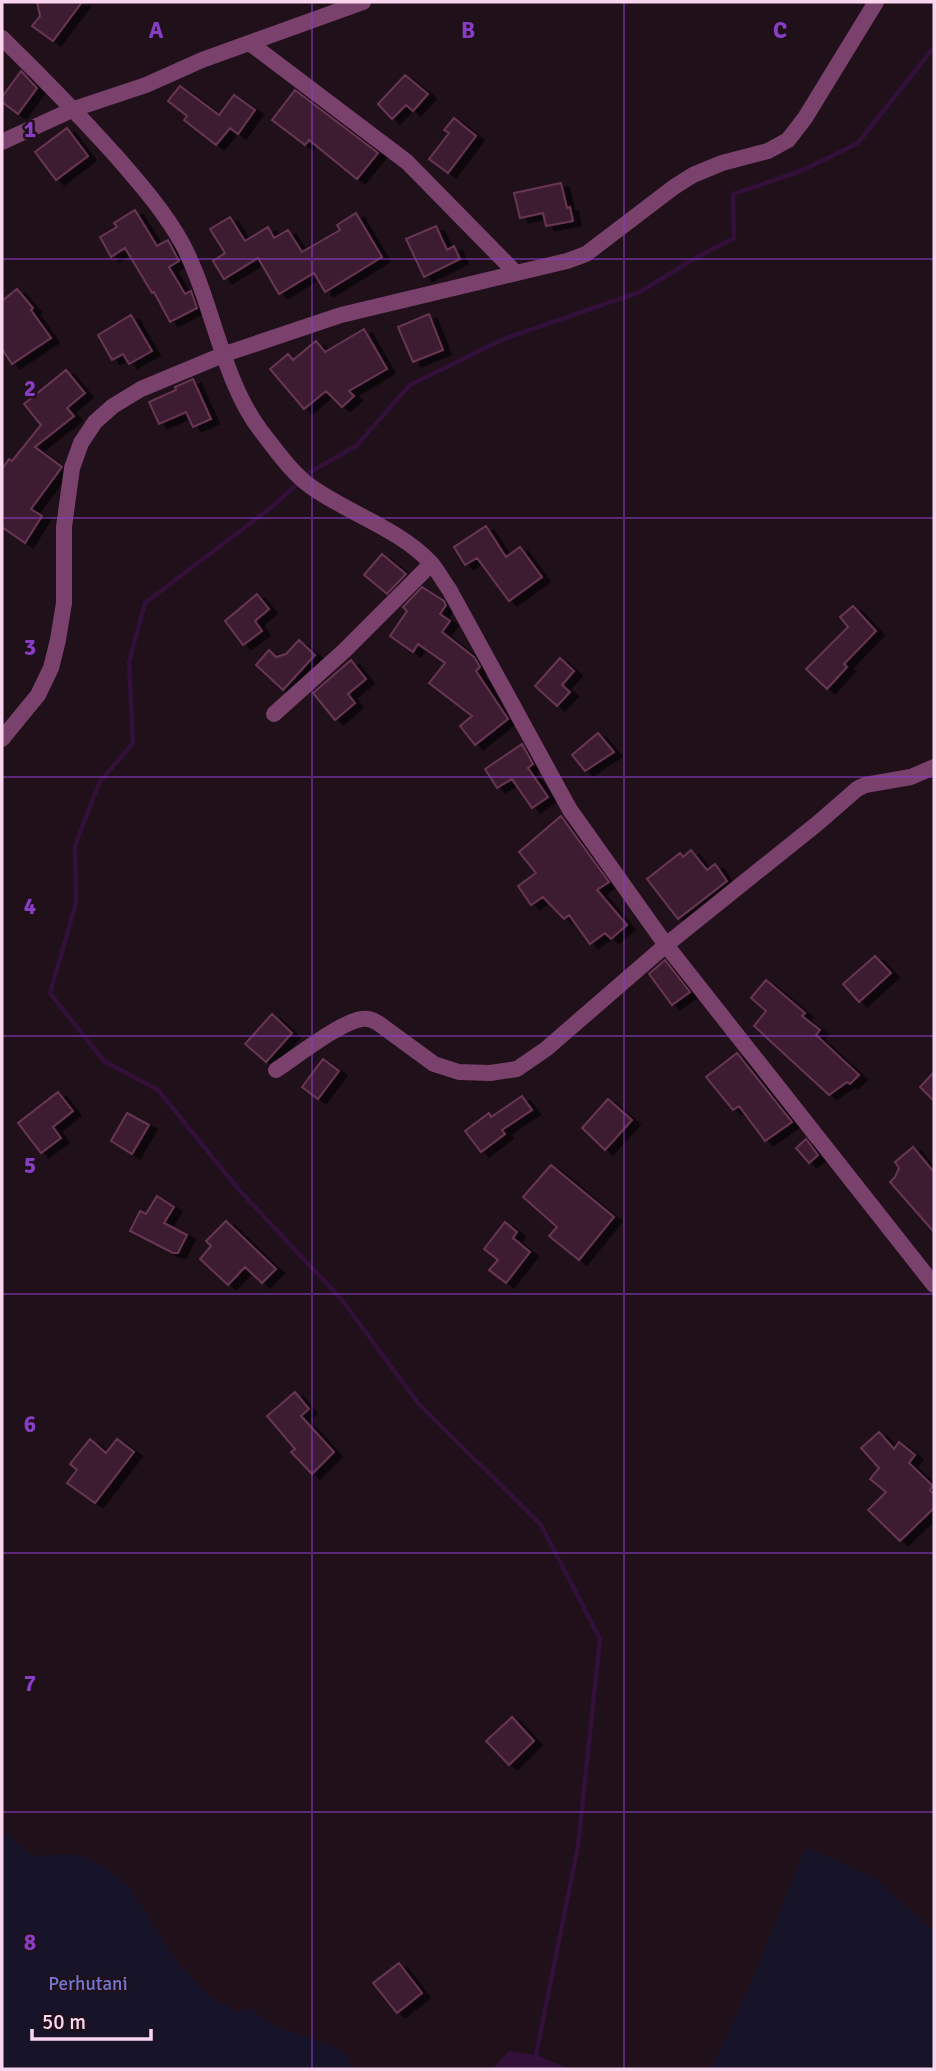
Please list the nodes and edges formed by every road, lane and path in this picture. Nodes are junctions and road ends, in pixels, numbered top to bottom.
1 (363, 2) edge
2 (876, 2) edge
3 (2, 38) edge
4 (251, 44) junction
5 (74, 109) junction
6 (2, 142) edge
7 (515, 272) junction
8 (225, 354) junction
9 (431, 564) junction
10 (274, 714) dead end
11 (2, 739) edge
12 (934, 767) edge
13 (666, 945) junction
14 (276, 1070) dead end
15 (934, 1285) edge

1 - 4 street
2 - 7 street
3 - 5 street
4 - 5 street
4 - 7 street
5 - 6 street
5 - 8 street
7 - 8 street
8 - 9 street
8 - 11 street
9 - 10 street
9 - 13 street
12 - 13 street
13 - 14 street
13 - 15 street

